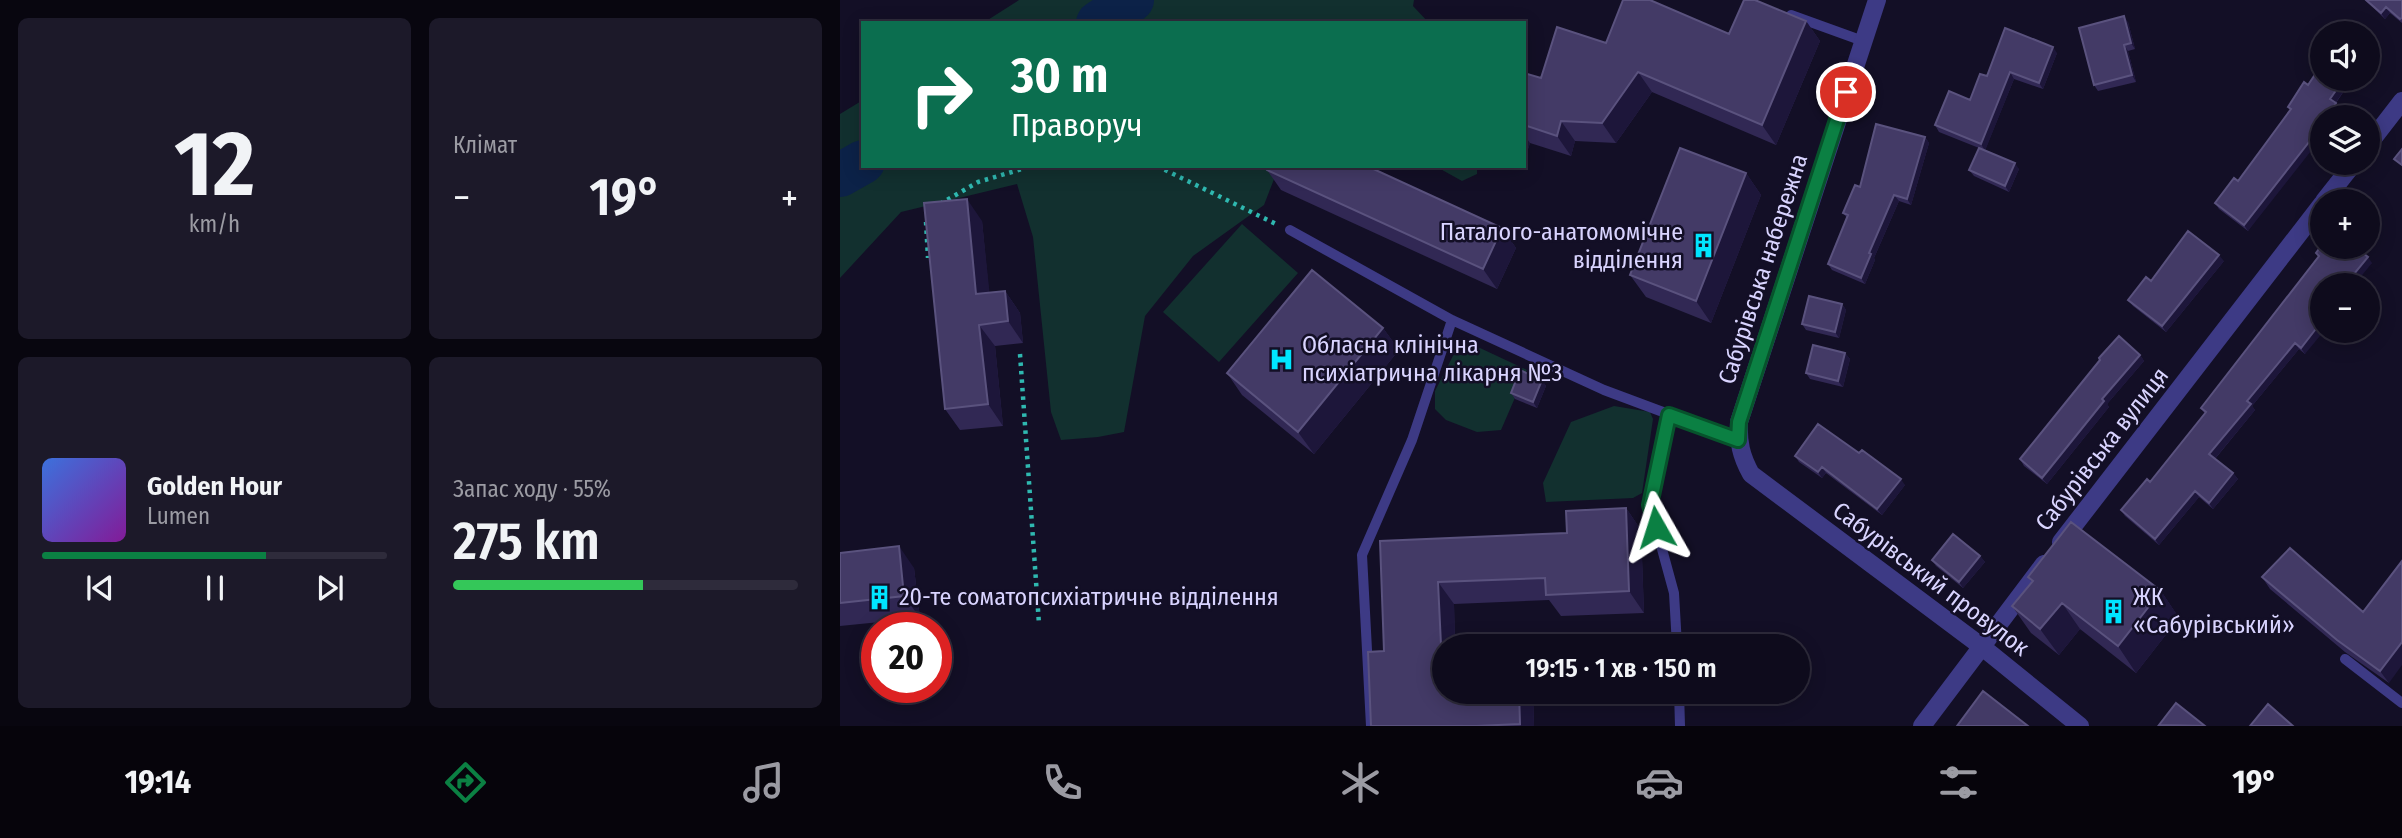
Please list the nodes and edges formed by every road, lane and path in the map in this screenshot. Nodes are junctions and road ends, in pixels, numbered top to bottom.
1 (1877, 0) edge
2 (1786, 14) edge
3 (1863, 41) junction
4 (2402, 101) edge
5 (2380, 129) edge
6 (1025, 168) edge
7 (1161, 168) edge
8 (2345, 175) edge
9 (2334, 189) edge
10 (936, 206) edge
11 (925, 212) edge
12 (2310, 220) edge
13 (1290, 230) joint
14 (928, 258) edge
15 (1452, 320) junction
16 (1020, 354) dead end
17 (1669, 415) junction
18 (1738, 440) junction
19 (1039, 624) dead end
20 (1676, 634) edge
21 (1981, 646) junction
22 (2345, 659) edge
23 (2402, 702) edge
24 (1679, 704) edge
25 (1371, 726) edge
26 (1680, 726) edge
27 (1922, 726) edge
28 (2080, 726) edge

1 - 3 street, Сабурівська набережна
2 - 3 lane
3 - 18 street, Сабурівська набережна
4 - 5 street
6 - 10 path
7 - 13 path
8 - 9 street, Сабурівська вулиця
11 - 14 path
12 - 21 street, Сабурівська вулиця
13 - 15 lane
15 - 17 lane
15 - 25 lane
16 - 19 path
17 - 18 lane
17 - 20 lane
18 - 21 street, Сабурівський провулок
21 - 27 street, Сабурівська вулиця
21 - 28 street, Сабурівський провулок
22 - 23 lane
24 - 26 lane

